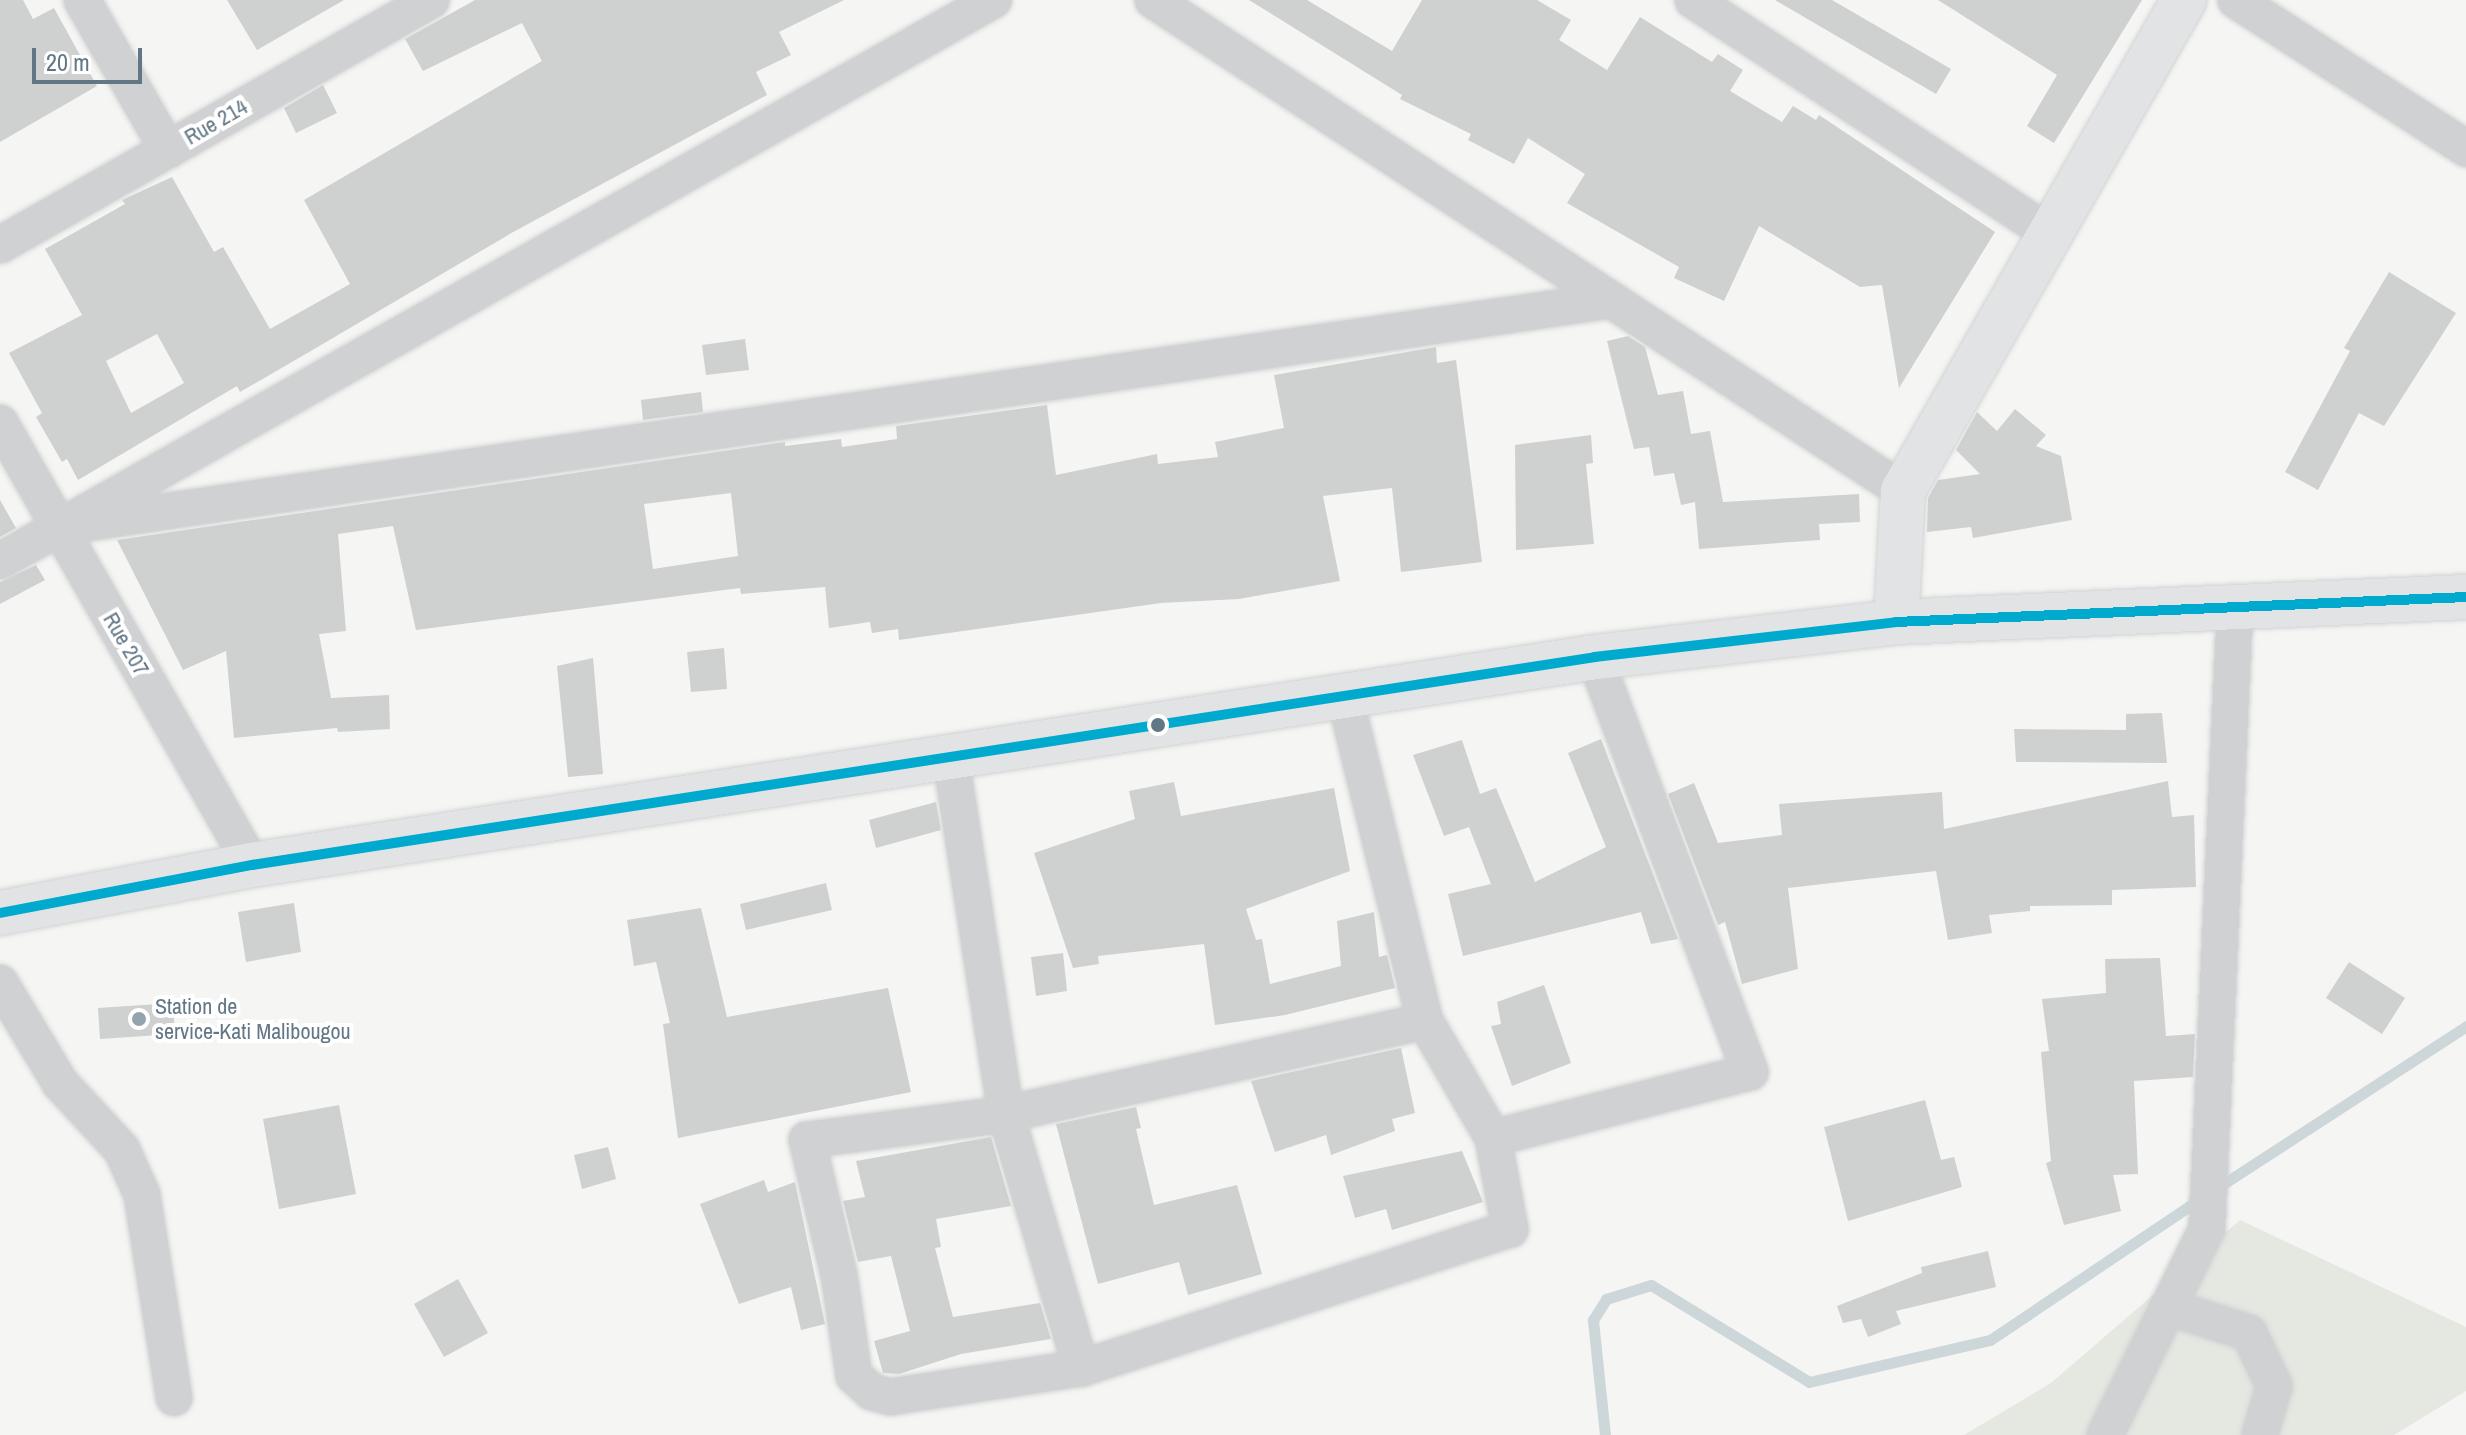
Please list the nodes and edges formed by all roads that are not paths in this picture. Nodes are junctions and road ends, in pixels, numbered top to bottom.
1 (82, 0) edge
2 (431, 0) edge
3 (993, 0) edge
4 (1153, 0) edge
5 (1693, 0) edge
6 (2184, 0) edge
7 (2236, 0) edge
8 (2466, 148) edge
9 (168, 150) junction
10 (2050, 234) junction
11 (0, 245) edge
12 (1611, 300) junction
13 (0, 423) edge
14 (1903, 491) junction
15 (59, 527) junction
16 (0, 561) edge
17 (2466, 597) edge
18 (2235, 604) junction
19 (1896, 622) junction
20 (1595, 657) junction
21 (1345, 698) junction
22 (951, 759) junction
23 (252, 865) junction
24 (0, 913) edge
25 (0, 983) edge
26 (1425, 1021) junction
27 (1006, 1114) junction
28 (1493, 1138) junction
29 (2168, 1307) junction
30 (1081, 1368) junction
31 (174, 1397) dead end
32 (2105, 1435) edge
33 (2260, 1435) edge

1 - 9 street
2 - 9 street, Rue 214
3 - 15 street
4 - 12 street
5 - 10 street
6 - 10 main road
7 - 8 street
9 - 11 street, Rue 214
10 - 14 main road
12 - 14 street
12 - 15 street
13 - 15 street, Rue 207
14 - 19 main road
15 - 16 street
15 - 23 street, Rue 207
17 - 18 main road
18 - 19 main road
18 - 29 street
19 - 20 main road
20 - 21 main road
20 - 28 street
21 - 22 main road
21 - 26 street
22 - 23 main road
22 - 27 street
23 - 24 main road
25 - 31 street
26 - 27 street
26 - 28 street
27 - 30 street
27 - 30 street
28 - 30 street
29 - 32 street
29 - 33 street

